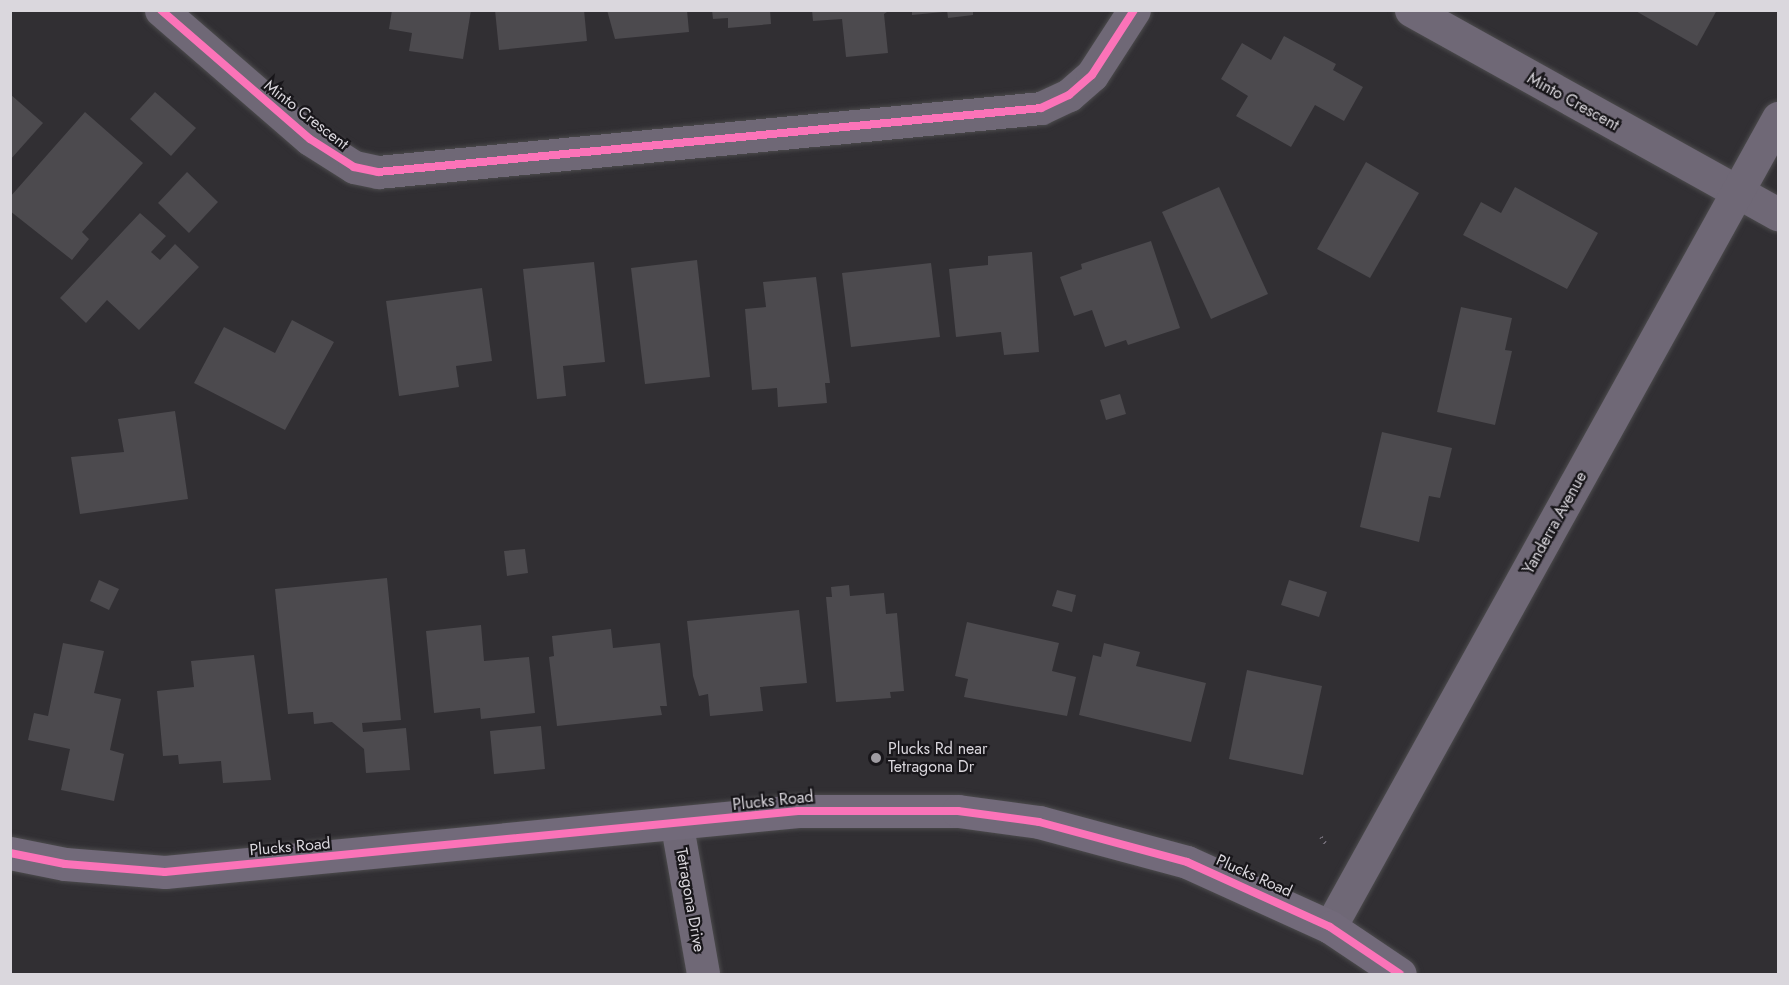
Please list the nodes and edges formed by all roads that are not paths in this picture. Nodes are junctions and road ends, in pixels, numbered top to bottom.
1 (161, 10) edge
2 (1134, 10) edge
3 (1411, 10) edge
4 (1779, 118) edge
5 (1737, 192) junction
6 (1779, 214) edge
7 (677, 826) junction
8 (10, 853) edge
9 (1330, 927) junction
10 (703, 975) edge
11 (1400, 975) edge

1 - 2 street, Minto Crescent
3 - 5 street, Minto Crescent
4 - 5 street, Yanderra Avenue
5 - 6 street, Minto Crescent
5 - 9 street, Yanderra Avenue
7 - 8 street, Plucks Road
7 - 9 street, Plucks Road
7 - 10 street, Tetragona Drive
9 - 11 street, Plucks Road

